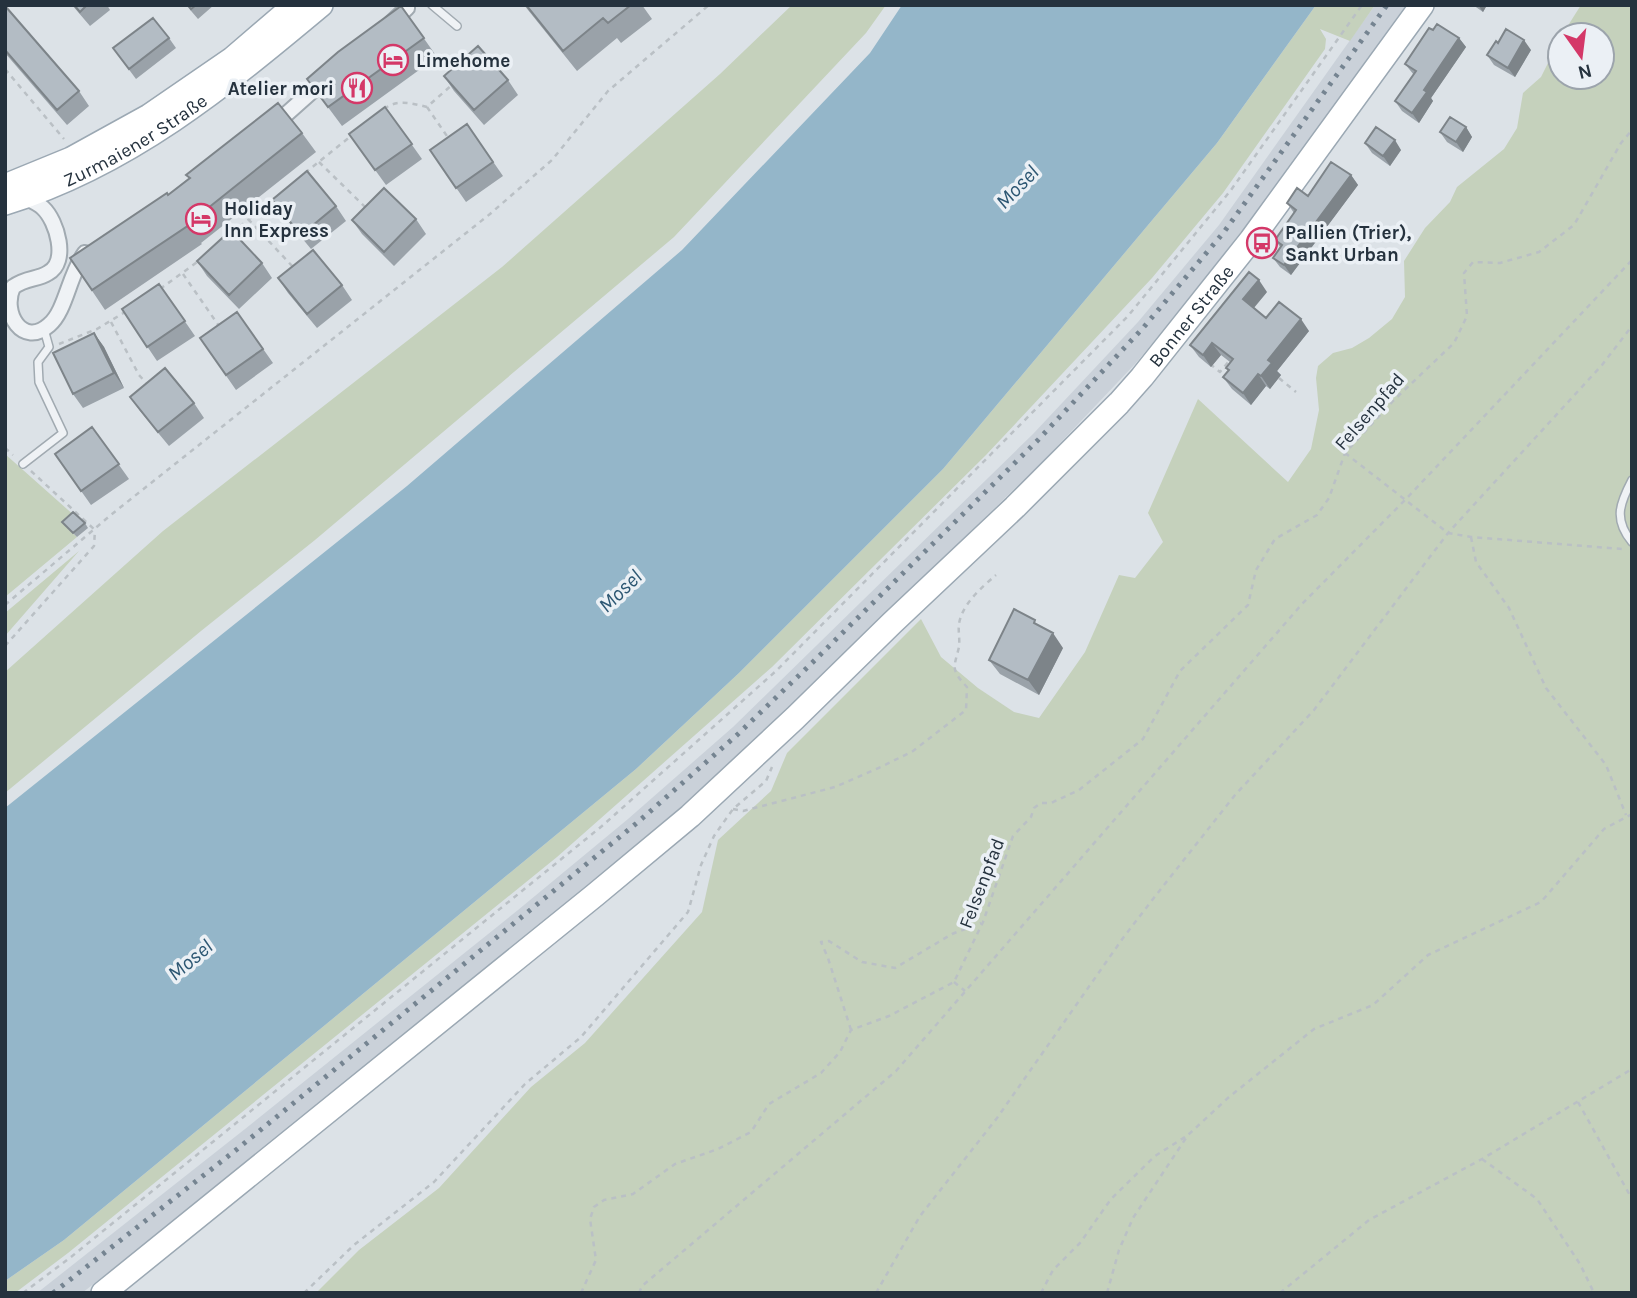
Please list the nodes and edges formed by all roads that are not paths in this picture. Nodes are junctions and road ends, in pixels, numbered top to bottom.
1 (295, 5) edge
2 (321, 5) edge
3 (432, 5) edge
4 (1422, 5) edge
5 (409, 6) edge
6 (457, 26) dead end
7 (380, 32) edge
8 (342, 65) edge
9 (263, 134) edge
10 (11, 195) edge
11 (98, 241) edge
12 (44, 329) junction
13 (23, 464) road end
14 (1632, 480) edge
15 (1632, 542) edge
16 (103, 1293) edge

1 - 10 main road, Zurmaiener Straße
2 - 10 main road, Zurmaiener Straße
3 - 6 lane
4 - 16 main road, Bonner Straße
5 - 7 street
8 - 9 street
10 - 12 street
11 - 12 street
12 - 13 lane
14 - 15 lane

